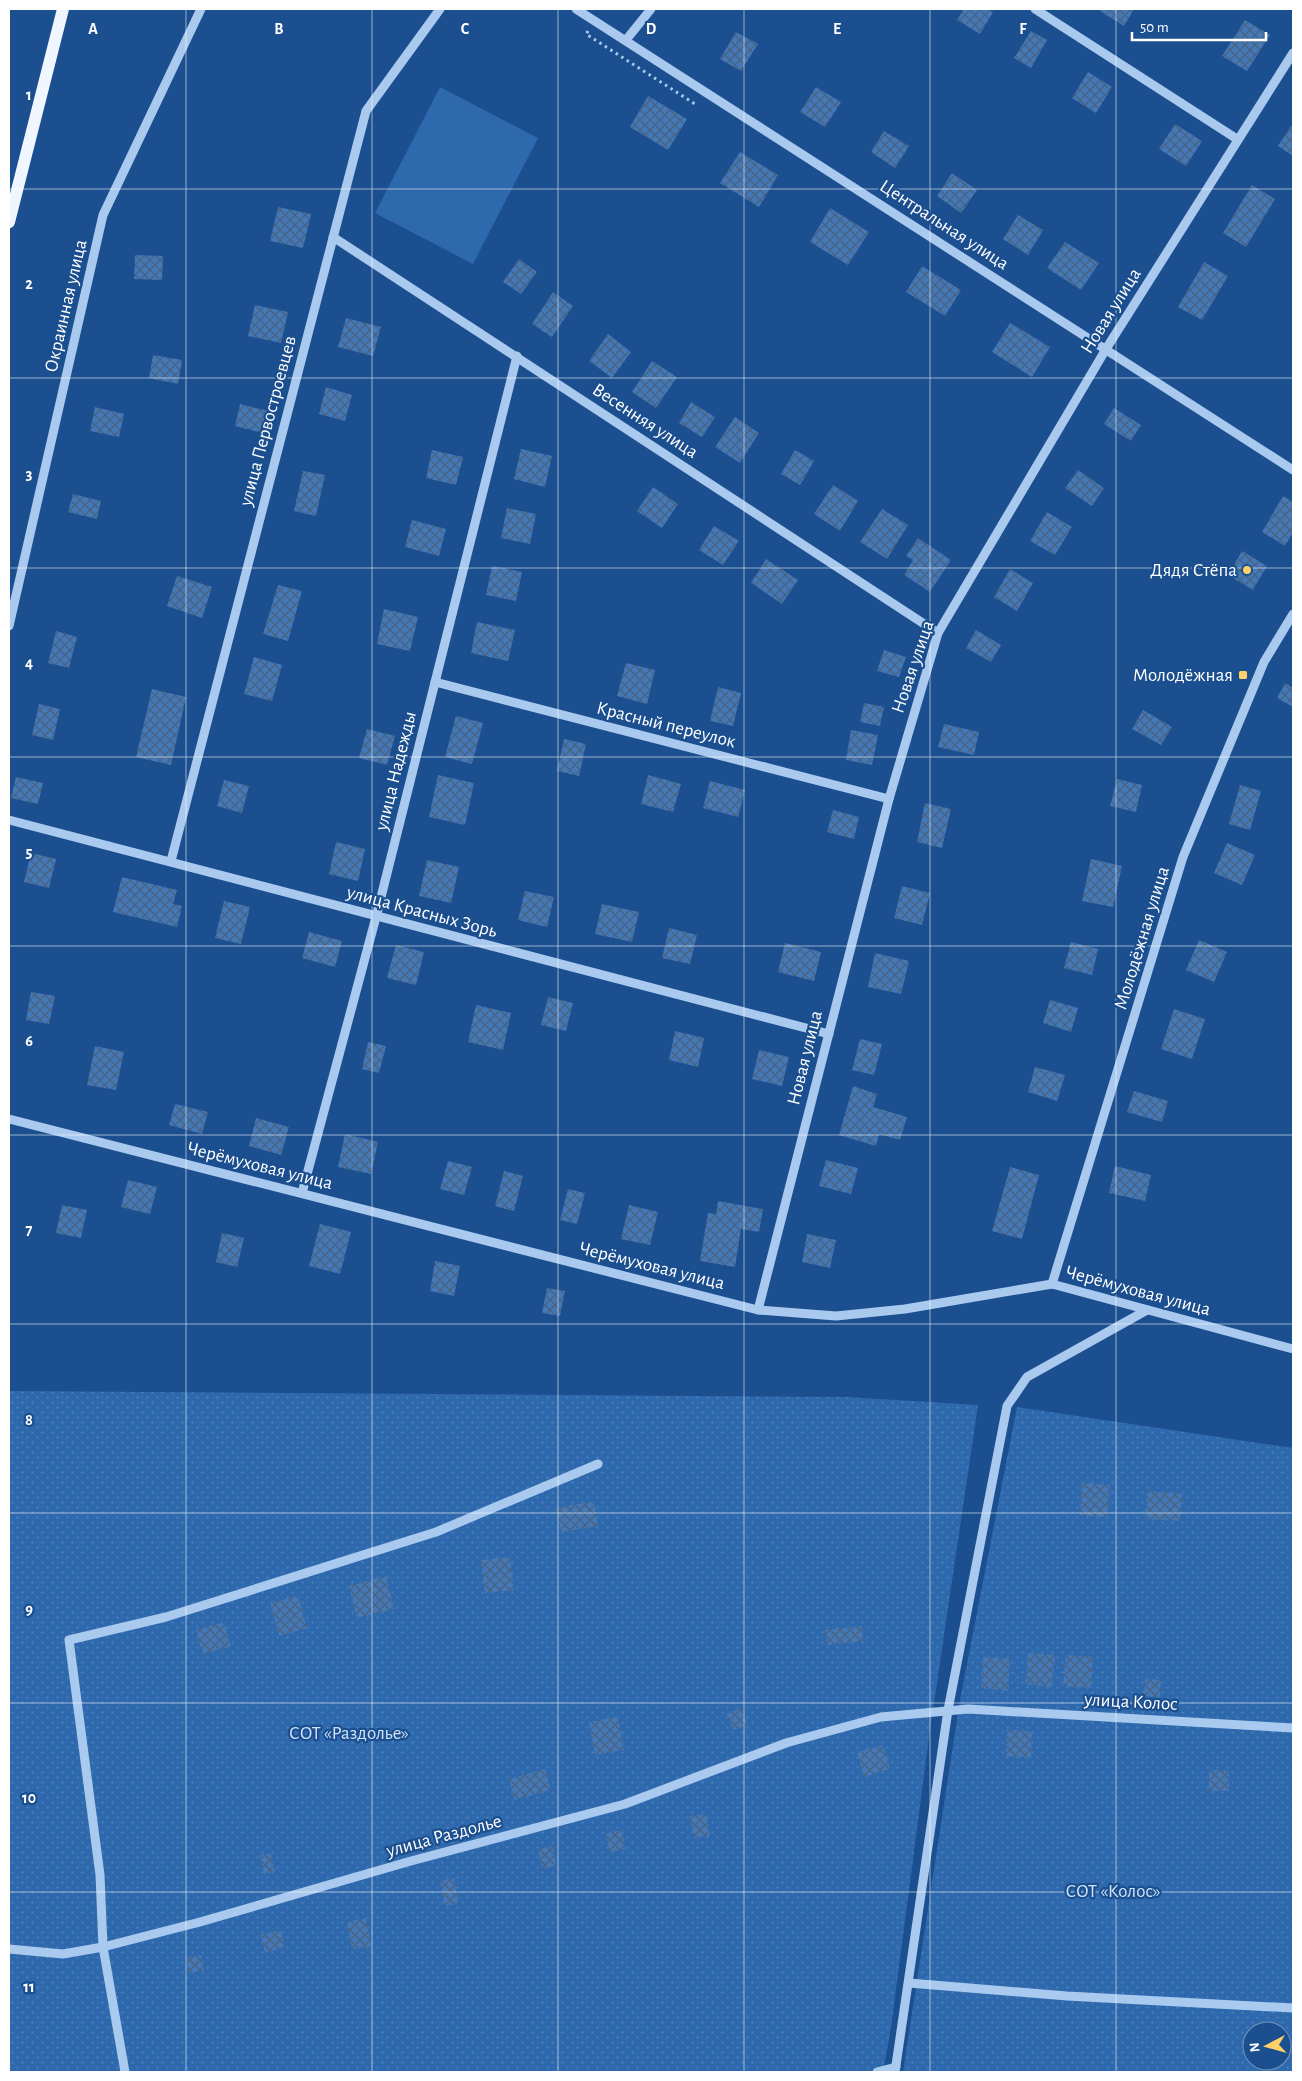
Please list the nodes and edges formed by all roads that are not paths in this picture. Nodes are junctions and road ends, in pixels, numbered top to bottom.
1 (63, 9) edge
2 (201, 9) edge
3 (440, 9) edge
4 (576, 9) edge
5 (651, 9) edge
6 (1035, 9) edge
7 (626, 40) junction
8 (1293, 53) edge
9 (1237, 139) junction
10 (9, 222) edge
11 (333, 237) junction
12 (1106, 349) junction
13 (517, 356) junction
14 (1293, 470) edge
15 (1293, 614) edge
16 (9, 626) edge
17 (938, 633) junction
18 (435, 682) junction
19 (889, 799) junction
20 (9, 820) edge
21 (171, 861) junction
22 (376, 917) junction
23 (829, 1034) junction
24 (9, 1119) edge
25 (302, 1193) junction
26 (1052, 1284) junction
27 (758, 1310) junction
28 (1147, 1310) junction
29 (1293, 1349) edge
30 (598, 1464) dead end
31 (948, 1710) junction
32 (1293, 1728) edge
33 (103, 1947) junction
34 (9, 1949) edge
35 (909, 1983) junction
36 (1293, 2008) edge
37 (895, 2070) edge
38 (126, 2072) edge
39 (877, 2072) edge

1 - 10 main road
2 - 16 street, Окраинная улица
3 - 11 street, улица Первостроевцев
4 - 7 street, Центральная улица
5 - 7 street
6 - 9 street
7 - 12 street, Центральная улица
8 - 9 street, Новая улица
9 - 12 street, Новая улица
11 - 13 street, Весенняя улица
11 - 21 street, улица Первостроевцев
12 - 14 street, Центральная улица
12 - 17 street, Новая улица
13 - 17 street, Весенняя улица
13 - 18 street, улица Надежды
15 - 26 street, Молодёжная улица
17 - 19 street, Новая улица
18 - 19 street, Красный переулок
18 - 22 street, улица Надежды
19 - 23 street, Новая улица
20 - 21 street, улица Красных Зорь
21 - 22 street, улица Красных Зорь
22 - 23 street, улица Красных Зорь
22 - 25 street, улица Надежды
23 - 27 street, Новая улица
24 - 25 street, Черёмуховая улица
25 - 27 street, Черёмуховая улица
26 - 27 street, Черёмуховая улица
26 - 28 street, Черёмуховая улица
28 - 29 street, Черёмуховая улица
28 - 31 street
30 - 33 street
31 - 32 street, улица Колос
31 - 33 street, улица Раздолье
31 - 35 street
33 - 34 street, улица Раздолье
33 - 38 street
35 - 36 street
35 - 37 street
37 - 39 street

